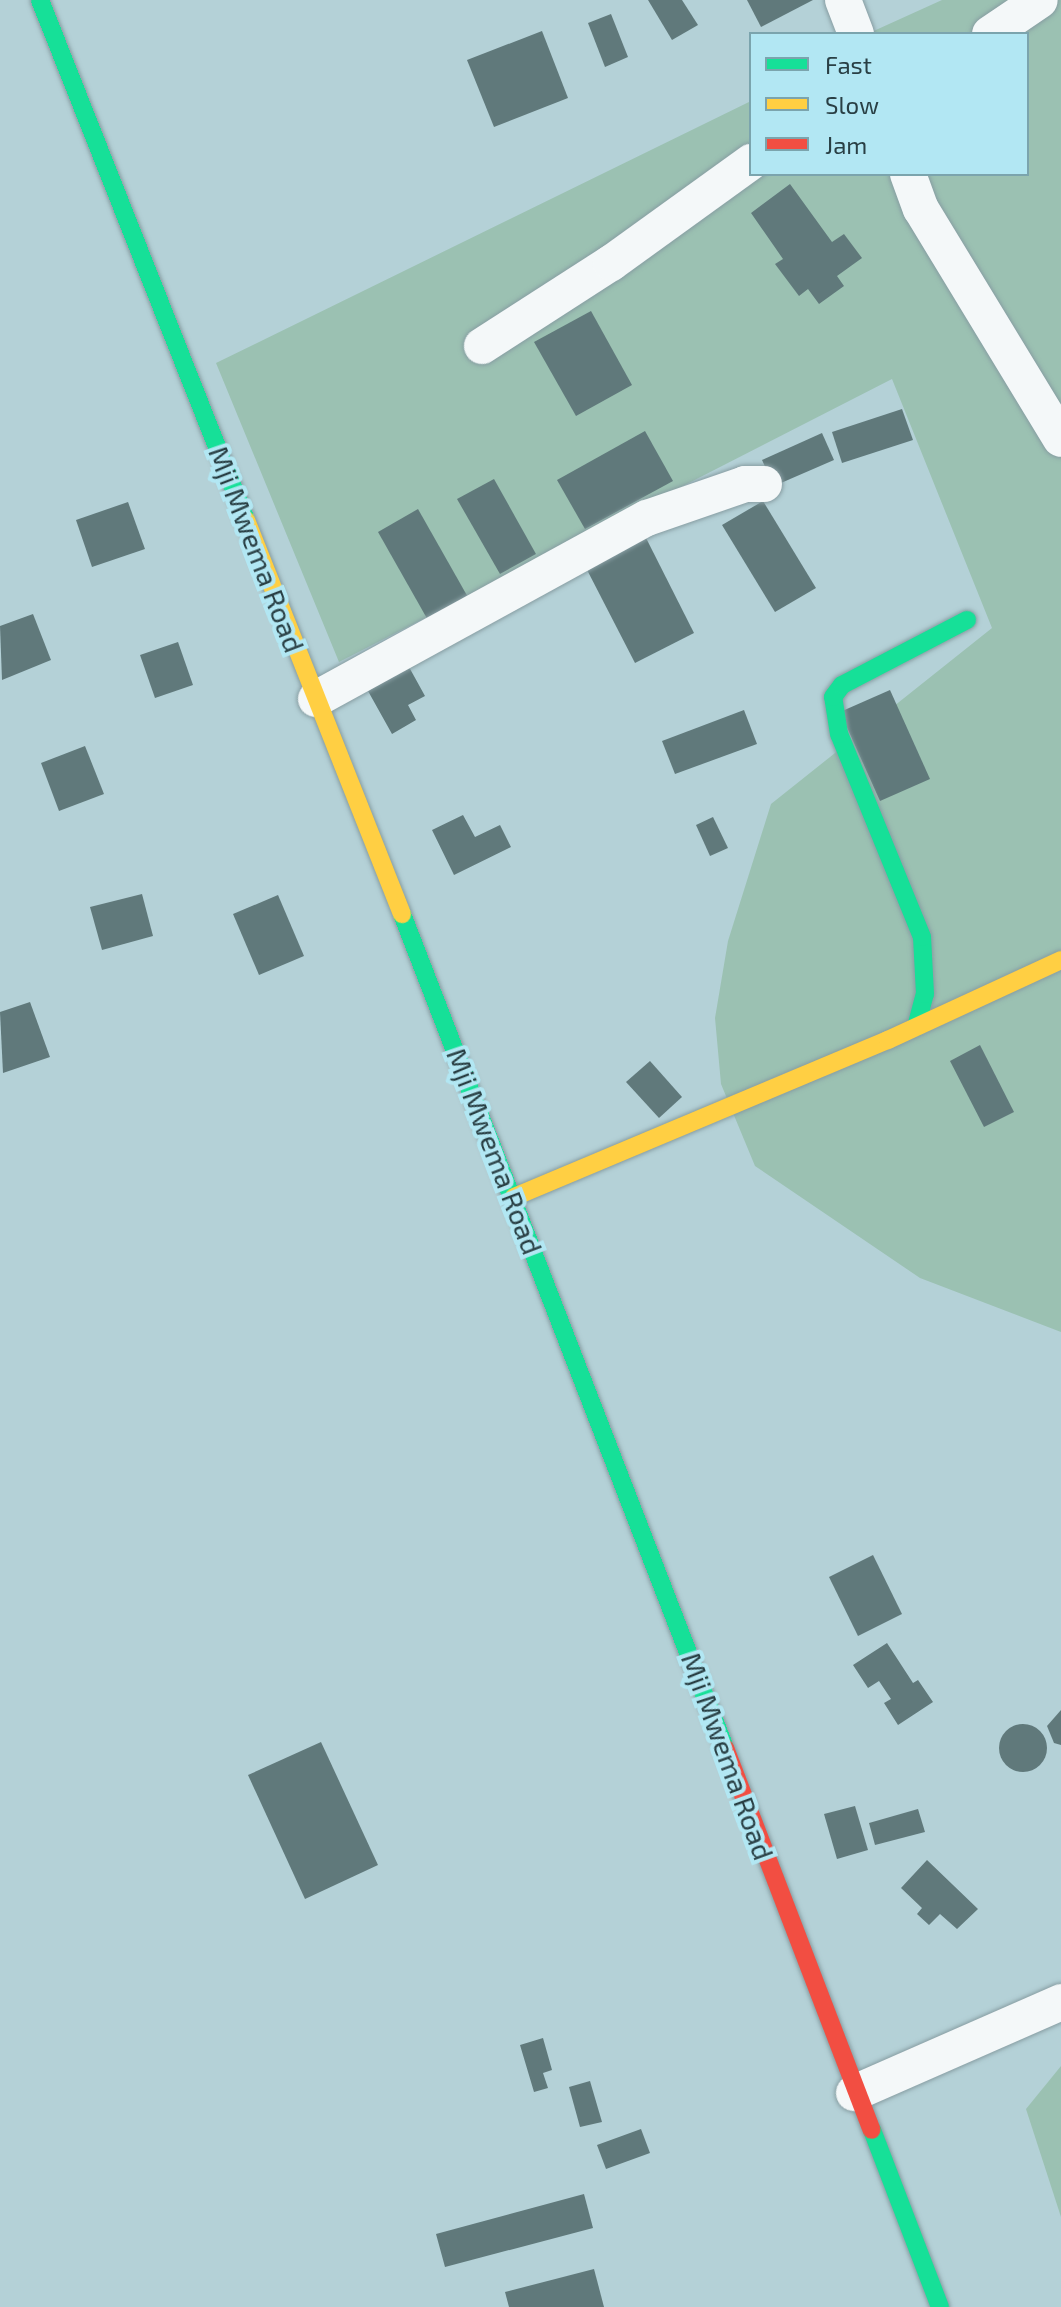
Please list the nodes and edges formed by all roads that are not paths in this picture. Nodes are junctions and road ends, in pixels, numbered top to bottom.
1 (40, 0) edge
2 (843, 0) edge
3 (1040, 0) edge
4 (855, 32) edge
5 (993, 32) edge
6 (749, 163) edge
7 (909, 176) edge
8 (482, 346) dead end
9 (1061, 439) edge
10 (764, 484) dead end
11 (967, 620) dead end
12 (316, 699) junction
13 (1061, 960) edge
14 (916, 1027) junction
15 (514, 1197) junction
16 (1061, 2002) edge
17 (854, 2093) junction
18 (940, 2307) edge

1 - 12 main road, Mji Mwema Road
2 - 4 street
3 - 5 street
6 - 8 street
7 - 9 street
10 - 12 street
11 - 14 main road
12 - 15 main road, Mji Mwema Road
13 - 14 main road
14 - 15 main road
15 - 17 main road, Mji Mwema Road
16 - 17 street
17 - 18 main road, Mji Mwema Road

